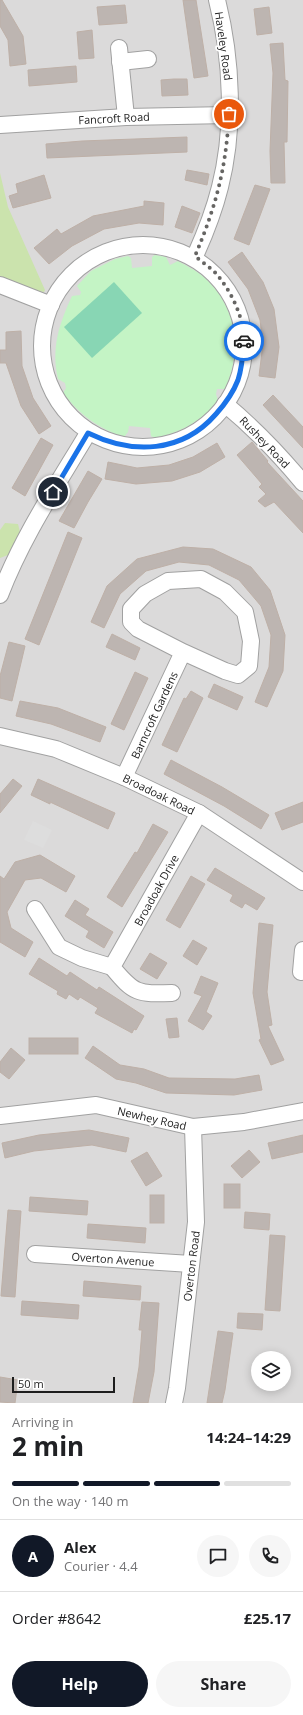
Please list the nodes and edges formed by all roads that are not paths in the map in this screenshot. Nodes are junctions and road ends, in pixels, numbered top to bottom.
1 (216, 0) edge
2 (148, 59) dead end
3 (229, 114) junction
4 (126, 117) junction
5 (0, 126) edge
6 (195, 256) junction
7 (0, 285) edge
8 (51, 305) junction
9 (225, 404) junction
10 (88, 433) junction
11 (303, 483) edge
12 (4, 572) edge
13 (0, 595) edge
14 (183, 652) junction
15 (2, 740) edge
16 (124, 777) junction
17 (199, 813) junction
18 (303, 882) edge
19 (35, 909) dead end
20 (303, 950) edge
21 (112, 968) junction
22 (301, 972) dead end
23 (172, 993) dead end
24 (303, 1110) edge
25 (0, 1116) edge
26 (193, 1127) junction
27 (35, 1254) dead end
28 (191, 1264) junction
29 (174, 1403) edge

1 - 3 street, Haveley Road
2 - 4 street
3 - 4 street, Fancroft Road
3 - 6 street, Haveley Road
4 - 5 street, Fancroft Road
6 - 8 street
6 - 9 street
7 - 8 street
8 - 10 street
9 - 10 street
9 - 11 street, Rushey Road
10 - 12 street
12 - 13 street
14 - 14 street
14 - 16 street, Barncroft Gardens
15 - 16 street, Broadoak Road
16 - 17 street, Broadoak Road
17 - 18 street, Broadoak Road
17 - 21 street, Broadoak Drive
19 - 21 street
20 - 22 street
21 - 23 street
24 - 26 street, Newhey Road
25 - 26 street, Newhey Road
26 - 28 street, Overton Road
27 - 28 street, Overton Avenue
28 - 29 street, Overton Road

